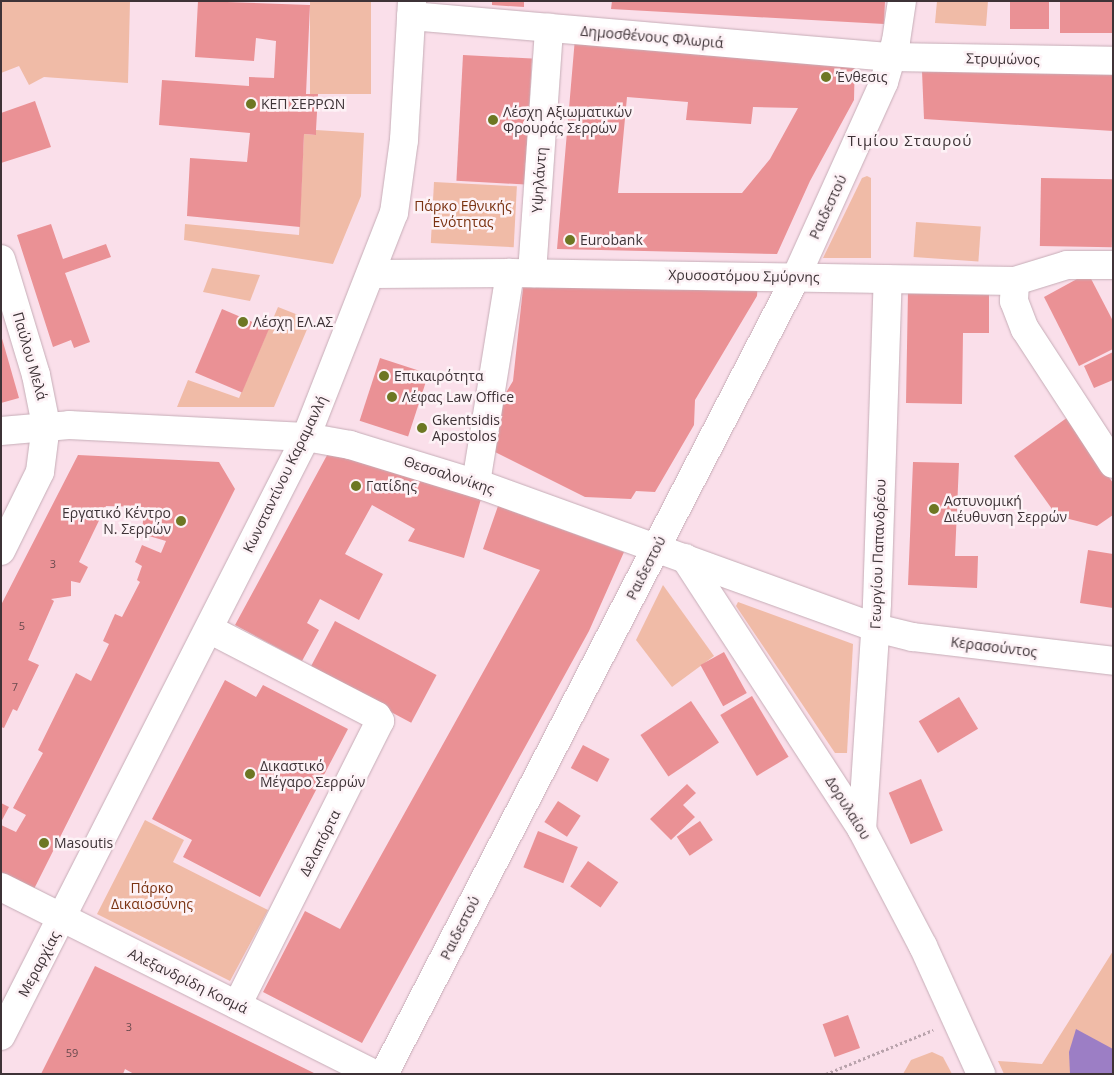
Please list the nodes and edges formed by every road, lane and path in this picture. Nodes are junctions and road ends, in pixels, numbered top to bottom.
1 (902, 1) edge
2 (412, 9) edge
3 (549, 28) junction
4 (893, 56) junction
5 (1113, 61) edge
6 (1, 259) edge
7 (1113, 265) edge
8 (521, 273) junction
9 (373, 274) junction
10 (796, 277) junction
11 (888, 279) junction
12 (1015, 281) junction
13 (46, 425) junction
14 (1, 431) edge
15 (306, 437) junction
16 (1113, 464) edge
17 (476, 483) junction
18 (656, 548) junction
19 (1, 551) edge
20 (685, 558) junction
21 (209, 628) junction
22 (876, 628) junction
23 (1113, 661) edge
24 (862, 830) junction
25 (1, 886) edge
26 (63, 918) junction
27 (237, 1005) junction
28 (957, 1020) junction
29 (1, 1036) edge
30 (375, 1074) edge
31 (384, 1074) edge
32 (826, 1074) edge
33 (981, 1074) edge

1 - 4 street
2 - 3 street, Δημοσθένους Φλωριά
2 - 9 street, Κωνσταντίνου Καραμανλή
3 - 4 street, Δημοσθένους Φλωριά
3 - 8 street, Υψηλάντη
4 - 5 street, Στρυμώνος
4 - 10 street, Ραιδεστού
6 - 13 street, Παύλου Μελά
7 - 12 street, Χρυσοστόμου Σμύρνης
8 - 9 street, Χρυσοστόμου Σμύρνης
8 - 10 street, Χρυσοστόμου Σμύρνης
8 - 17 street, Υψηλάντη
9 - 15 street, Κωνσταντίνου Καραμανλή
10 - 11 street, Χρυσοστόμου Σμύρνης
10 - 18 street, Ραιδεστού
11 - 12 street, Χρυσοστόμου Σμύρνης
11 - 22 street, Γεωργίου Παπανδρέου
12 - 16 street
13 - 14 street, Θεσσαλονίκης
13 - 15 street, Θεσσαλονίκης
13 - 19 street, Παύλου Μελά
15 - 17 street, Θεσσαλονίκης
15 - 21 street, Κωνσταντίνου Καραμανλή
17 - 18 street, Θεσσαλονίκης
18 - 20 street, Θεσσαλονίκης
18 - 31 street, Ραιδεστού
20 - 22 street, Θεσσαλονίκης
20 - 24 street, Δορυλαίου
21 - 26 street, Κωνσταντίνου Καραμανλή
21 - 27 street, Δελαπόρτα
22 - 23 street, Κερασούντος
22 - 24 street, Γεωργίου Παπανδρέου
24 - 28 street, Δορυλαίου
25 - 26 street, Αλεξανδρίδη Κοσμά
26 - 27 street, Αλεξανδρίδη Κοσμά
26 - 29 street, Μεραρχίας
27 - 30 street, Αλεξανδρίδη Κοσμά
28 - 32 path
28 - 33 street, Δορυλαίου

